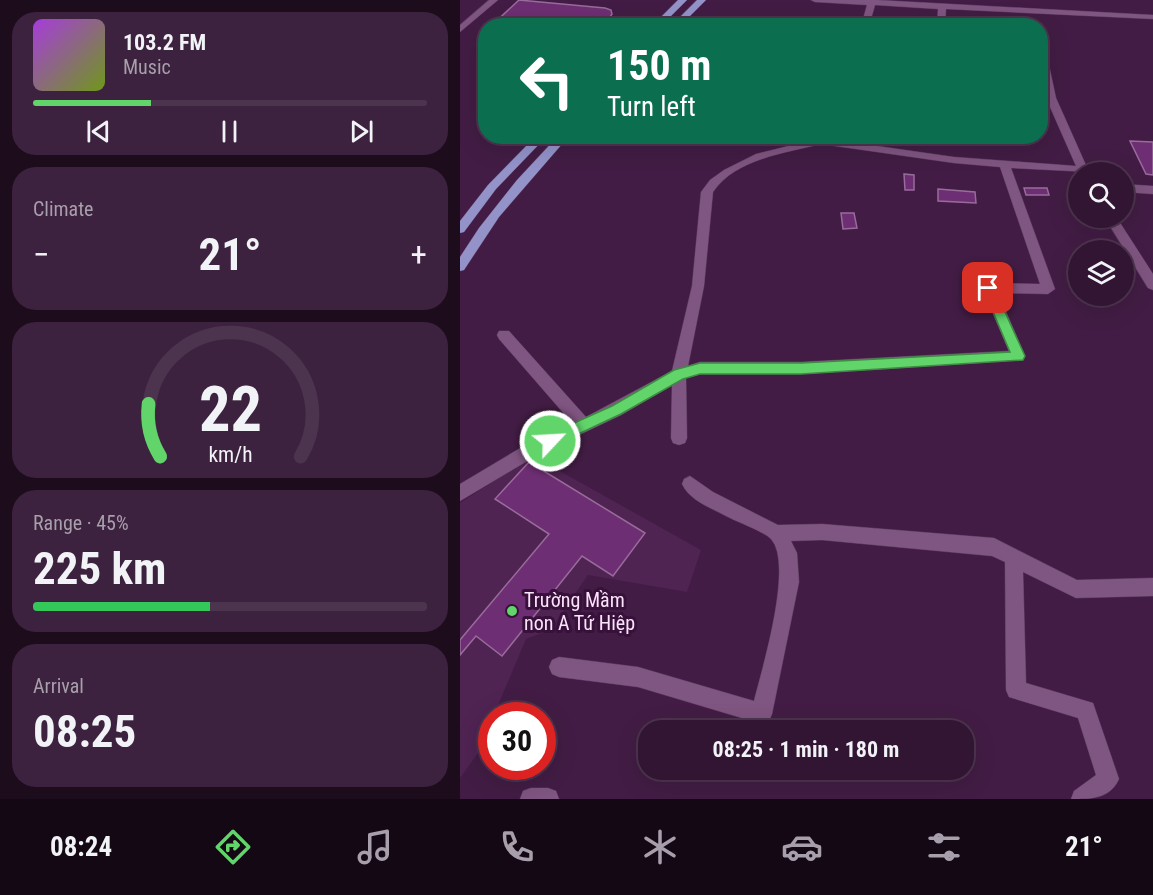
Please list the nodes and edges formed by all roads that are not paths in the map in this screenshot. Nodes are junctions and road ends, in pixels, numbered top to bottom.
1 (494, 0) edge
2 (683, 0) edge
3 (702, 0) edge
4 (815, 0) edge
5 (873, 2) edge
6 (942, 7) junction
7 (1153, 17) edge
8 (664, 18) edge
9 (683, 18) edge
10 (868, 18) edge
11 (941, 18) edge
12 (460, 29) edge
13 (1048, 83) edge
14 (534, 144) edge
15 (556, 144) edge
16 (804, 144) edge
17 (853, 144) edge
18 (1079, 162) edge
19 (1004, 163) junction
20 (1068, 169) edge
21 (1134, 189) edge
22 (1153, 190) edge
23 (1117, 228) edge
24 (460, 229) edge
25 (460, 267) edge
26 (1153, 285) edge
27 (504, 335) dead end
28 (679, 374) junction
29 (583, 425) junction
30 (679, 438) dead end
31 (690, 484) dead end
32 (460, 493) edge
33 (777, 533) junction
34 (1014, 558) junction
35 (1153, 587) edge
36 (559, 667) dead end
37 (531, 799) edge
38 (548, 799) edge
39 (1082, 799) edge

1 - 12 street
2 - 8 main road
3 - 9 main road
4 - 5 street
5 - 6 street
5 - 10 street
6 - 7 street
6 - 11 street
13 - 18 street
14 - 24 main road
15 - 25 main road
16 - 28 street
17 - 19 street
19 - 20 street
19 - 28 street
21 - 22 street
23 - 26 street
27 - 29 street
28 - 29 street
28 - 30 street
29 - 32 street
31 - 33 street
33 - 34 street
33 - 36 street
34 - 35 street
34 - 39 street
37 - 38 street

